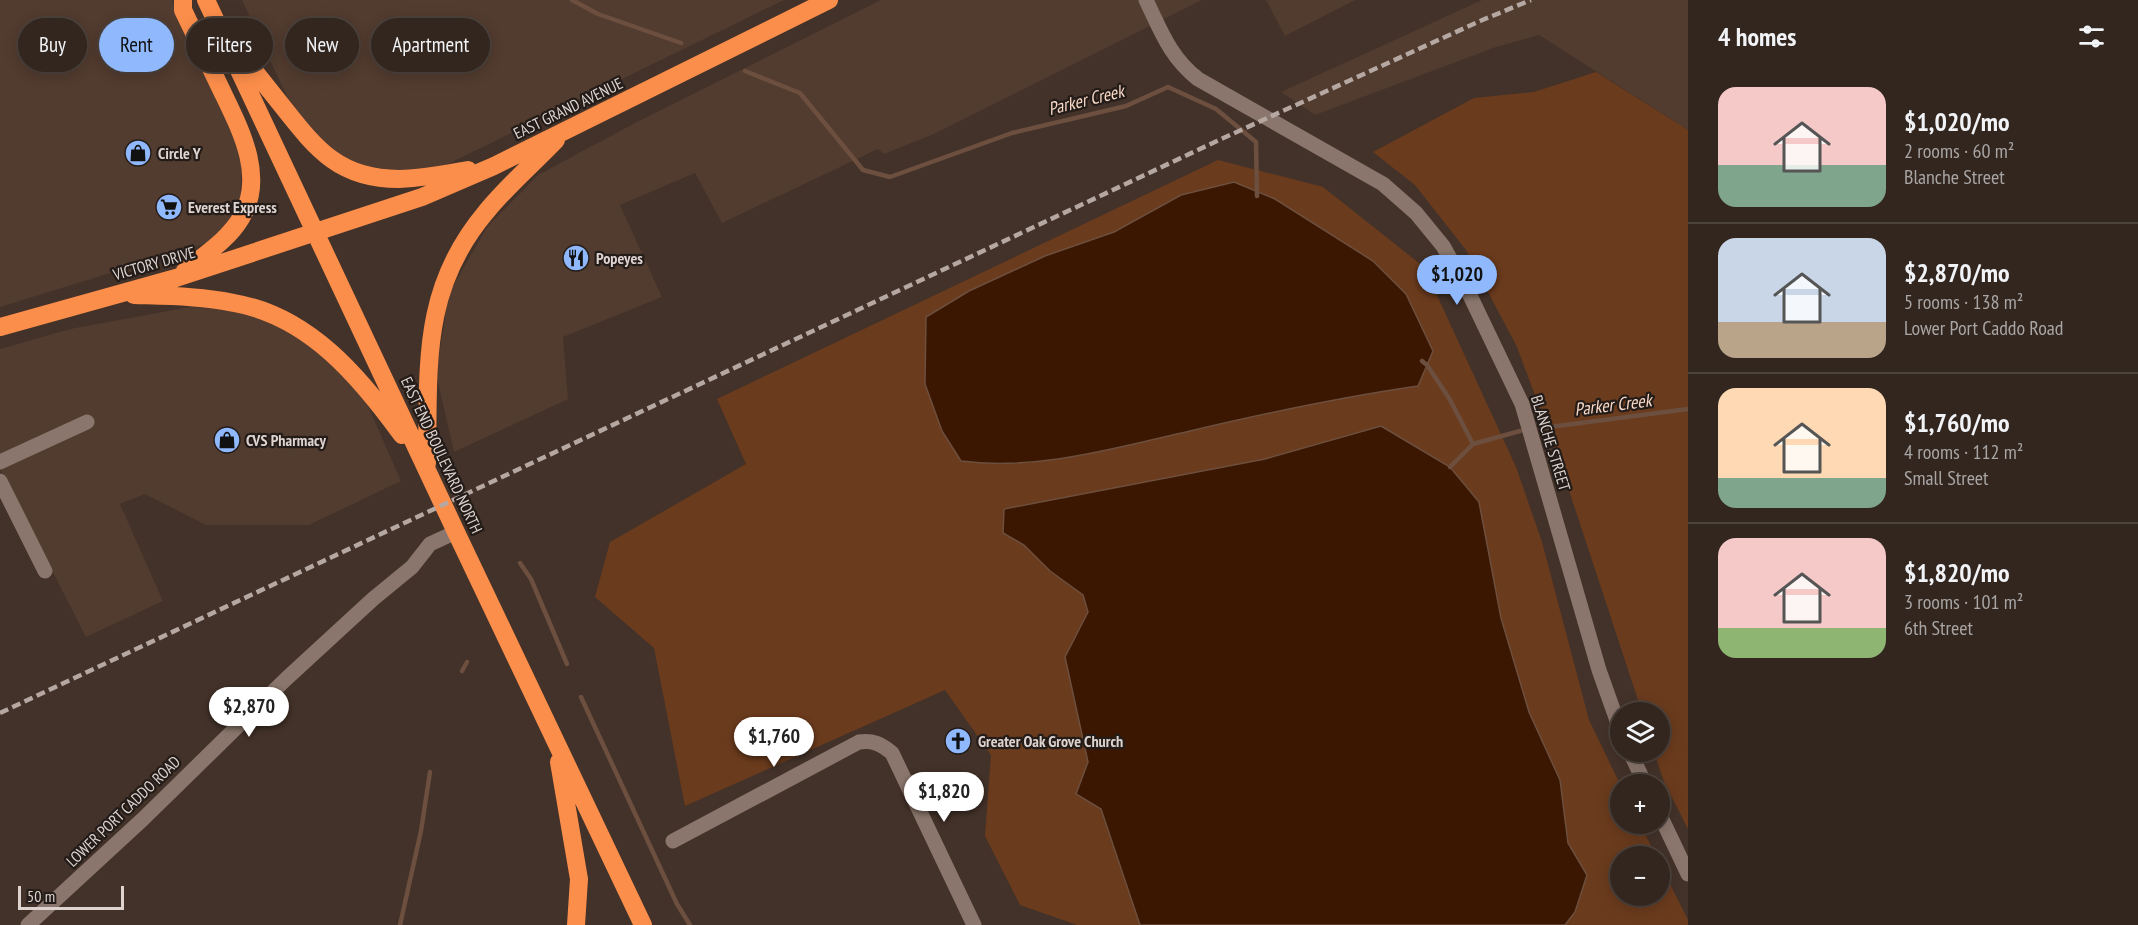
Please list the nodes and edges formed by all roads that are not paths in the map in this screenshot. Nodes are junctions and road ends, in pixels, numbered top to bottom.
1 (183, 0) edge
2 (206, 0) edge
3 (829, 0) edge
4 (1146, 0) edge
5 (215, 18) edge
6 (240, 72) edge
7 (255, 72) edge
8 (566, 130) junction
9 (494, 166) junction
10 (317, 233) junction
11 (177, 278) junction
12 (117, 294) junction
13 (0, 327) edge
14 (87, 422) dead end
15 (0, 462) edge
16 (426, 468) junction
17 (0, 481) edge
18 (456, 532) junction
19 (45, 571) dead end
20 (1610, 702) edge
21 (555, 740) junction
22 (1669, 834) edge
23 (674, 841) dead end
24 (1688, 874) edge
25 (28, 925) edge
26 (576, 925) edge
27 (644, 925) edge
28 (974, 925) edge

1 - 11 highway
2 - 5 highway, EAST END BOULEVARD NORTH
3 - 8 highway, EAST GRAND AVENUE
4 - 20 street, BLANCHE STREET
6 - 10 highway, EAST END BOULEVARD NORTH
7 - 9 highway
8 - 9 highway, EAST GRAND AVENUE
8 - 16 highway
9 - 10 highway, EAST GRAND AVENUE
10 - 11 highway, VICTORY DRIVE
10 - 16 highway, EAST END BOULEVARD NORTH
11 - 12 highway, VICTORY DRIVE
12 - 13 highway, VICTORY DRIVE
12 - 16 highway
14 - 15 street
16 - 18 highway, EAST END BOULEVARD NORTH
17 - 19 street
18 - 21 highway, EAST END BOULEVARD NORTH
18 - 25 street, LOWER PORT CADDO ROAD
21 - 26 highway
21 - 27 highway, EAST END BOULEVARD NORTH
22 - 24 street
23 - 28 street

